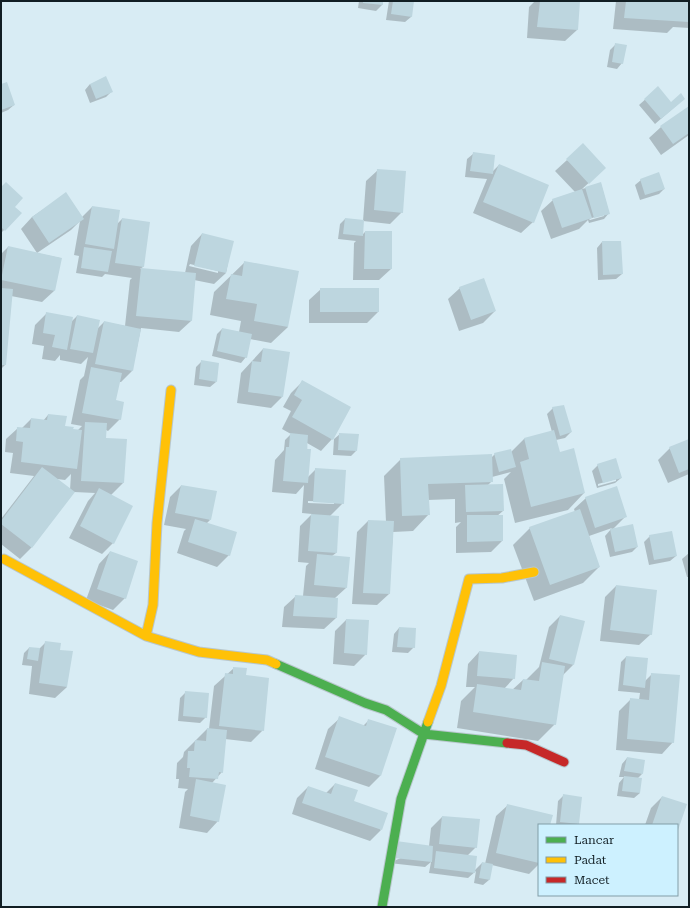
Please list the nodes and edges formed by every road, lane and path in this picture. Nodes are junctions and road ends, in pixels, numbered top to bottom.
1 (171, 390) dead end
2 (4, 559) dead end
3 (534, 572) dead end
4 (146, 636) junction
5 (424, 734) junction
6 (564, 762) dead end
7 (382, 907) edge

1 - 4 street
2 - 4 street
3 - 5 street
4 - 5 street
5 - 6 street
5 - 7 street

